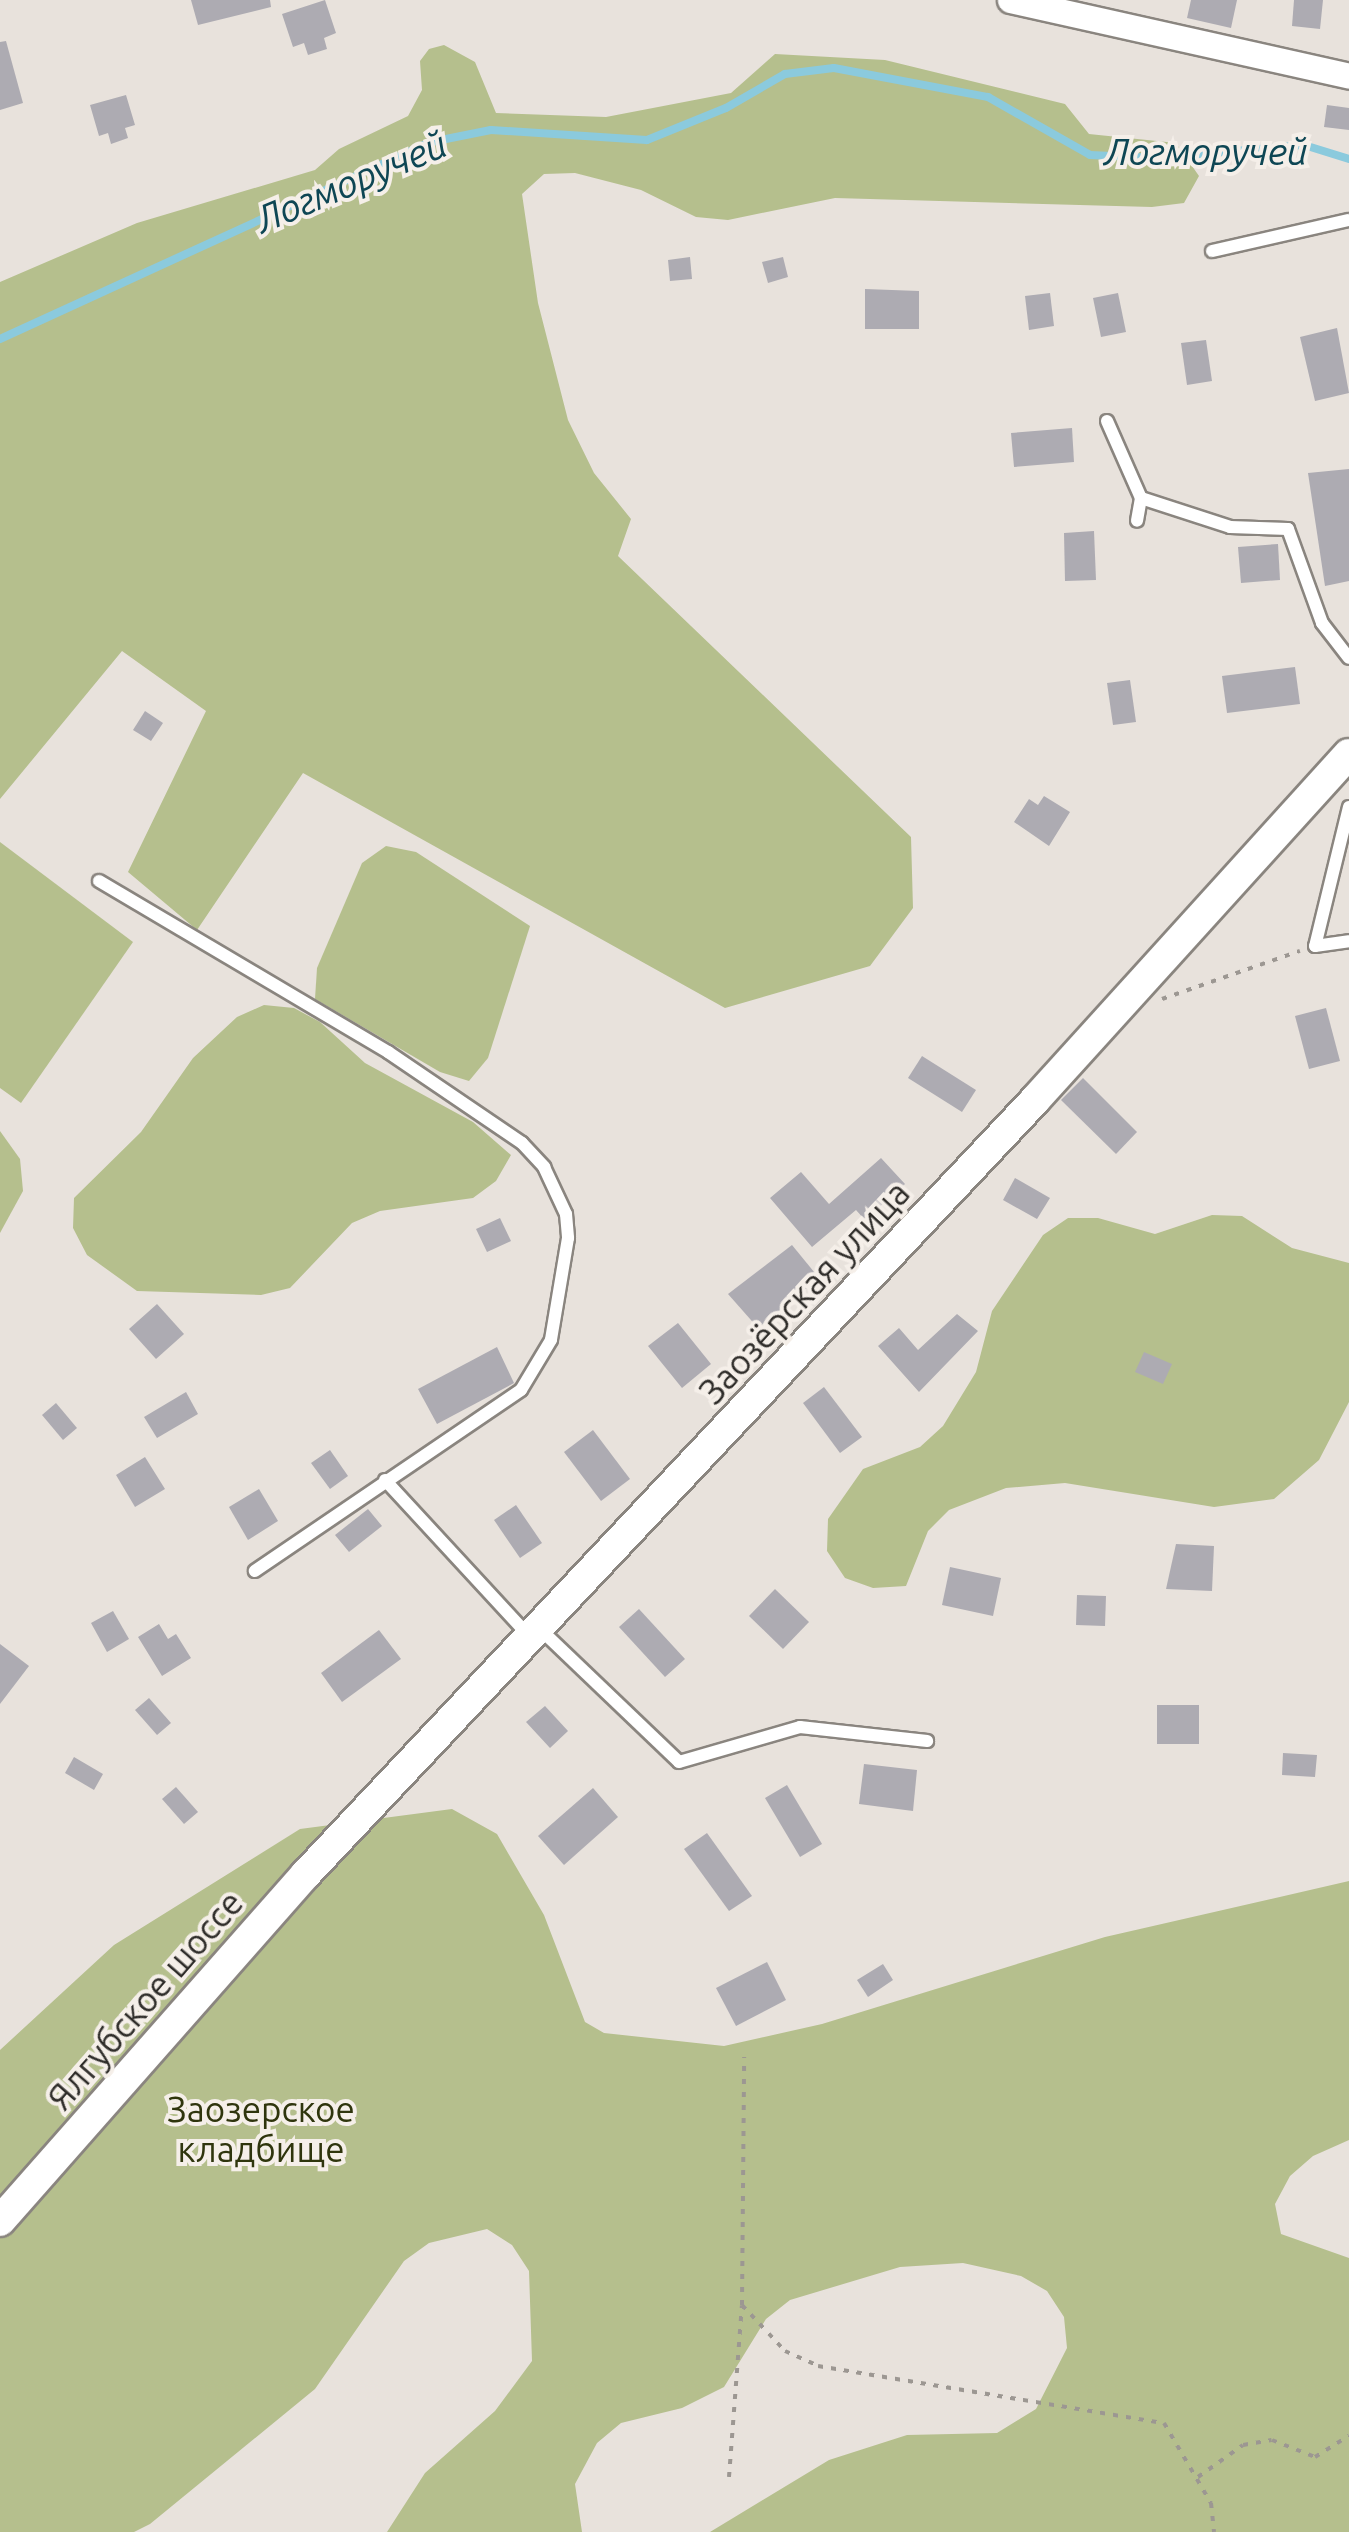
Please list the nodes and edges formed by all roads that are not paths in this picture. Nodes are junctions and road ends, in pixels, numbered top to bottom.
1 (1010, 0) edge
2 (1349, 76) edge
3 (1349, 220) edge
4 (1212, 251) dead end
5 (1107, 421) dead end
6 (1141, 498) junction
7 (1137, 521) dead end
8 (1349, 658) edge
9 (1346, 772) edge
10 (1349, 807) edge
11 (98, 881) dead end
12 (1349, 941) edge
13 (385, 1480) junction
14 (255, 1570) dead end
15 (535, 1633) junction
16 (927, 1741) dead end
17 (306, 1874) joint
18 (0, 2220) edge

1 - 2 street
3 - 4 lane
5 - 6 lane
6 - 7 lane
6 - 8 lane
9 - 15 street, Заозёрская улица
10 - 12 lane
11 - 13 lane
13 - 14 lane
13 - 15 lane
15 - 16 lane
15 - 17 street, Заозёрская улица
17 - 18 street, Ялгубское шоссе

